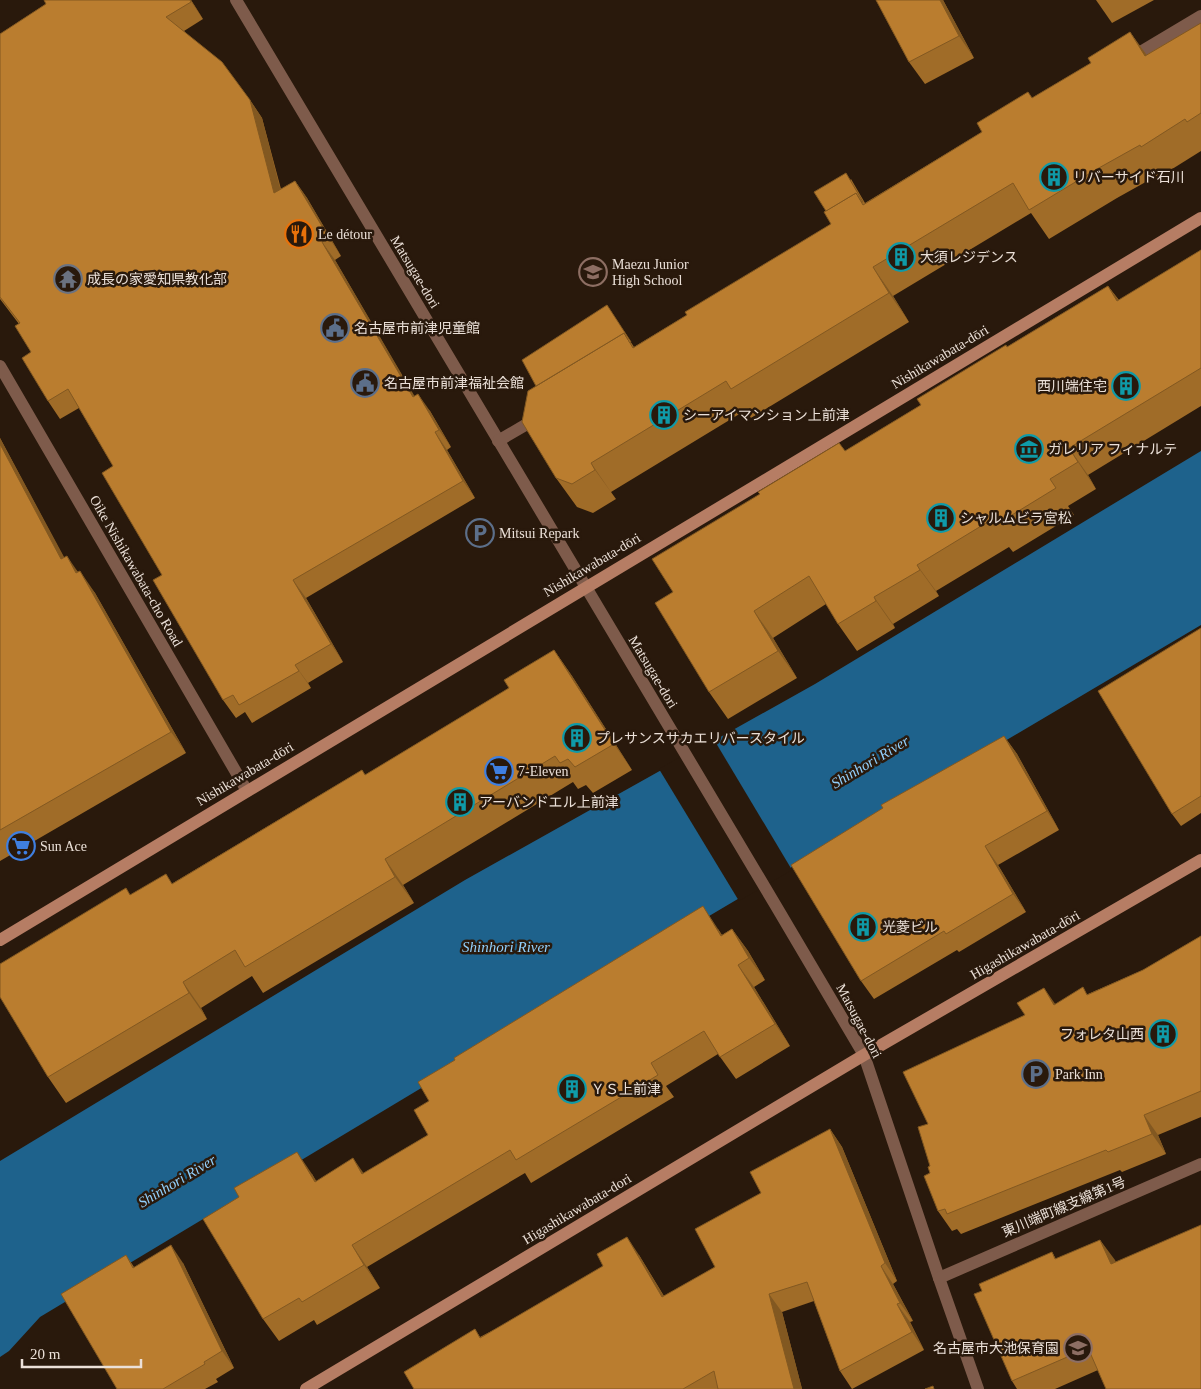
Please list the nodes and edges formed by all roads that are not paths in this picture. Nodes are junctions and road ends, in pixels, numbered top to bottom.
1 (236, 0) edge
2 (1201, 16) edge
3 (1116, 67) edge
4 (1201, 218) edge
5 (0, 366) edge
6 (547, 412) edge
7 (498, 441) junction
8 (585, 586) junction
9 (247, 791) junction
10 (1201, 860) edge
11 (0, 940) edge
12 (864, 1055) junction
13 (1201, 1164) edge
14 (939, 1278) junction
15 (306, 1389) edge
16 (978, 1389) edge

1 - 7 street, Matsugae-dori
2 - 3 street
4 - 8 street, Nishikawabata-dōri
5 - 9 street, Oike Nishikawabata-cho Road
6 - 7 street
7 - 8 street, Matsugae-dori
8 - 9 street, Nishikawabata-dōri
8 - 12 street, Matsugae-dori
9 - 11 street, Nishikawabata-dōri
10 - 12 street, Higashikawabata-dōri
12 - 14 street, Matsugae-dori
12 - 15 street, Higashikawabata-dori
13 - 14 street, 東川端町線支線第1号
14 - 16 street, Matsugae-dori

